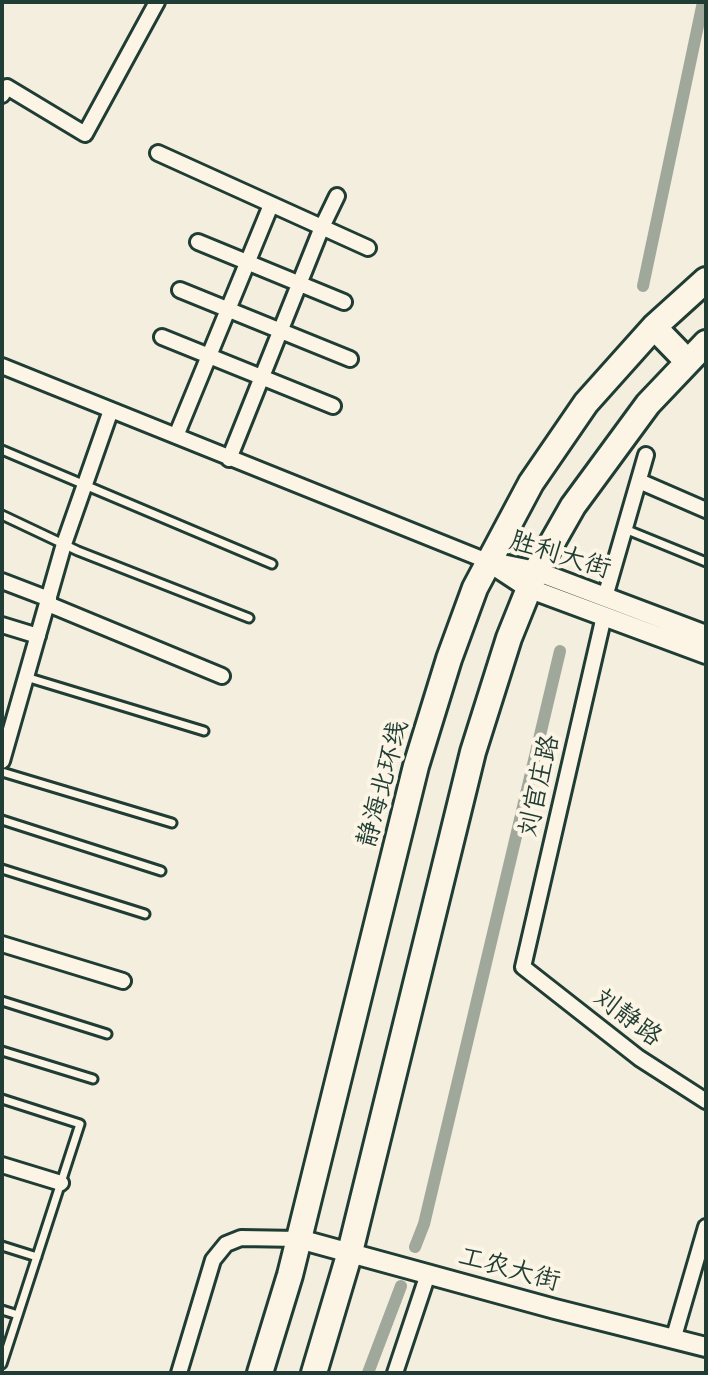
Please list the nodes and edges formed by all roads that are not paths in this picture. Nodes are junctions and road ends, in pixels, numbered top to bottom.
1 (157, 2) edge
2 (2, 95) edge
3 (158, 153) dead end
4 (337, 196) dead end
5 (271, 205) junction
6 (322, 227) junction
7 (198, 242) dead end
8 (368, 248) dead end
9 (247, 262) junction
10 (706, 280) edge
11 (300, 284) junction
12 (180, 290) dead end
13 (344, 302) dead end
14 (228, 309) junction
15 (654, 327) junction
16 (281, 331) junction
17 (162, 337) dead end
18 (706, 343) edge
19 (209, 356) junction
20 (350, 359) dead end
21 (687, 361) junction
22 (2, 366) edge
23 (262, 377) junction
24 (333, 406) dead end
25 (111, 410) junction
26 (176, 436) junction
27 (2, 450) edge
28 (646, 455) dead end
29 (229, 459) junction
30 (639, 481) junction
31 (84, 487) junction
32 (706, 510) edge
33 (2, 515) edge
34 (625, 529) junction
35 (64, 544) junction
36 (487, 561) junction
37 (706, 562) edge
38 (272, 564) dead end
39 (532, 580) junction
40 (2, 581) edge
41 (48, 601) junction
42 (604, 606) junction
43 (249, 618) dead end
44 (2, 625) edge
45 (706, 635) edge
46 (38, 636) junction
47 (706, 654) edge
48 (222, 676) dead end
49 (26, 677) junction
50 (9, 712) edge
51 (204, 731) dead end
52 (2, 761) edge
53 (2, 772) edge
54 (2, 820) edge
55 (172, 823) dead end
56 (2, 869) edge
57 (161, 871) dead end
58 (145, 914) dead end
59 (2, 944) edge
60 (523, 967) joint
61 (123, 981) dead end
62 (2, 1001) edge
63 (107, 1034) dead end
64 (2, 1051) edge
65 (93, 1079) dead end
66 (2, 1099) edge
67 (706, 1101) edge
68 (2, 1165) edge
69 (61, 1183) junction
70 (706, 1227) edge
71 (299, 1239) junction
72 (2, 1246) edge
73 (350, 1252) junction
74 (37, 1257) junction
75 (428, 1274) junction
76 (2, 1310) edge
77 (18, 1315) junction
78 (673, 1340) junction
79 (706, 1347) edge
80 (2, 1364) edge
81 (179, 1373) edge
82 (260, 1373) edge
83 (314, 1373) edge
84 (395, 1373) edge

1 - 2 street
3 - 5 street
4 - 6 street
5 - 6 street
5 - 9 street
6 - 8 street
6 - 11 street
7 - 9 street
9 - 11 street
9 - 14 street
10 - 15 highway, 静海北环线
11 - 13 street
11 - 16 street
12 - 14 street
14 - 16 street
14 - 19 street
15 - 21 highway
15 - 36 highway, 静海北环线
16 - 20 street
16 - 23 street
17 - 19 street
18 - 21 highway
19 - 23 street
19 - 26 street
21 - 39 highway
22 - 25 street
23 - 24 street
23 - 29 street
25 - 26 street
25 - 31 street
26 - 29 street
27 - 31 lane
28 - 30 street, 刘官庄路
29 - 36 street
30 - 32 street
30 - 34 street, 刘官庄路
31 - 35 street
31 - 38 lane
33 - 35 lane
34 - 37 lane
34 - 42 street, 刘官庄路
35 - 41 street
35 - 43 lane
36 - 39 street, 胜利大街
36 - 71 highway, 静海北环线
39 - 42 street, 胜利大街
39 - 73 highway
40 - 41 street
41 - 46 street
41 - 48 street
42 - 45 street, 胜利大街
42 - 47 street, 胜利大街
42 - 60 street, 刘官庄路
44 - 46 street
46 - 49 street
49 - 50 street
49 - 51 lane
50 - 52 street
53 - 55 lane
54 - 57 lane
56 - 58 lane
59 - 61 street
60 - 67 street, 刘静路
62 - 63 lane
64 - 65 lane
66 - 69 lane
68 - 69 street
69 - 74 lane
70 - 78 street
71 - 73 street, 工农大街
71 - 81 street
71 - 82 highway, 静海北环线
72 - 74 lane
73 - 75 street, 工农大街
73 - 83 highway
74 - 77 lane
75 - 78 street, 工农大街
75 - 84 street
76 - 77 lane
77 - 80 lane
78 - 79 street, 工农大街

